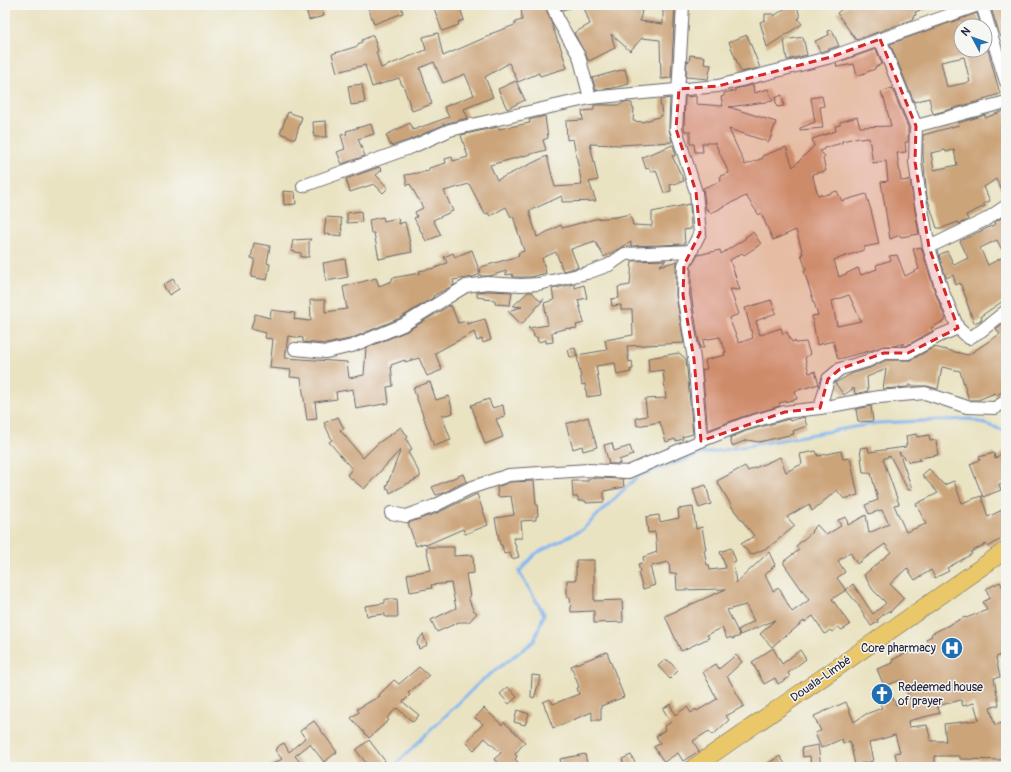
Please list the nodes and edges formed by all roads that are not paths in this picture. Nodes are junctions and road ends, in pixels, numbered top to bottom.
1 (552, 5) edge
2 (683, 5) edge
3 (978, 5) edge
4 (982, 5) edge
5 (880, 39) junction
6 (1006, 82) edge
7 (678, 89) junction
8 (590, 98) junction
9 (1006, 102) edge
10 (916, 126) junction
11 (303, 186) dead end
12 (1006, 206) edge
13 (929, 248) junction
14 (692, 251) junction
15 (1006, 311) edge
16 (958, 328) junction
17 (295, 349) dead end
18 (1006, 401) edge
19 (820, 408) junction
20 (701, 441) junction
21 (392, 513) dead end
22 (1006, 550) edge
23 (694, 767) edge

1 - 8 street
2 - 7 street
3 - 5 street
4 - 6 street
5 - 7 street
5 - 10 street
7 - 8 street
7 - 14 street
8 - 11 street
9 - 10 street
10 - 13 street
12 - 13 street
13 - 16 street
14 - 17 street
14 - 20 street
15 - 16 street
16 - 19 street
18 - 19 street
19 - 20 street
20 - 21 street
22 - 23 highway, Douala-Limbé

